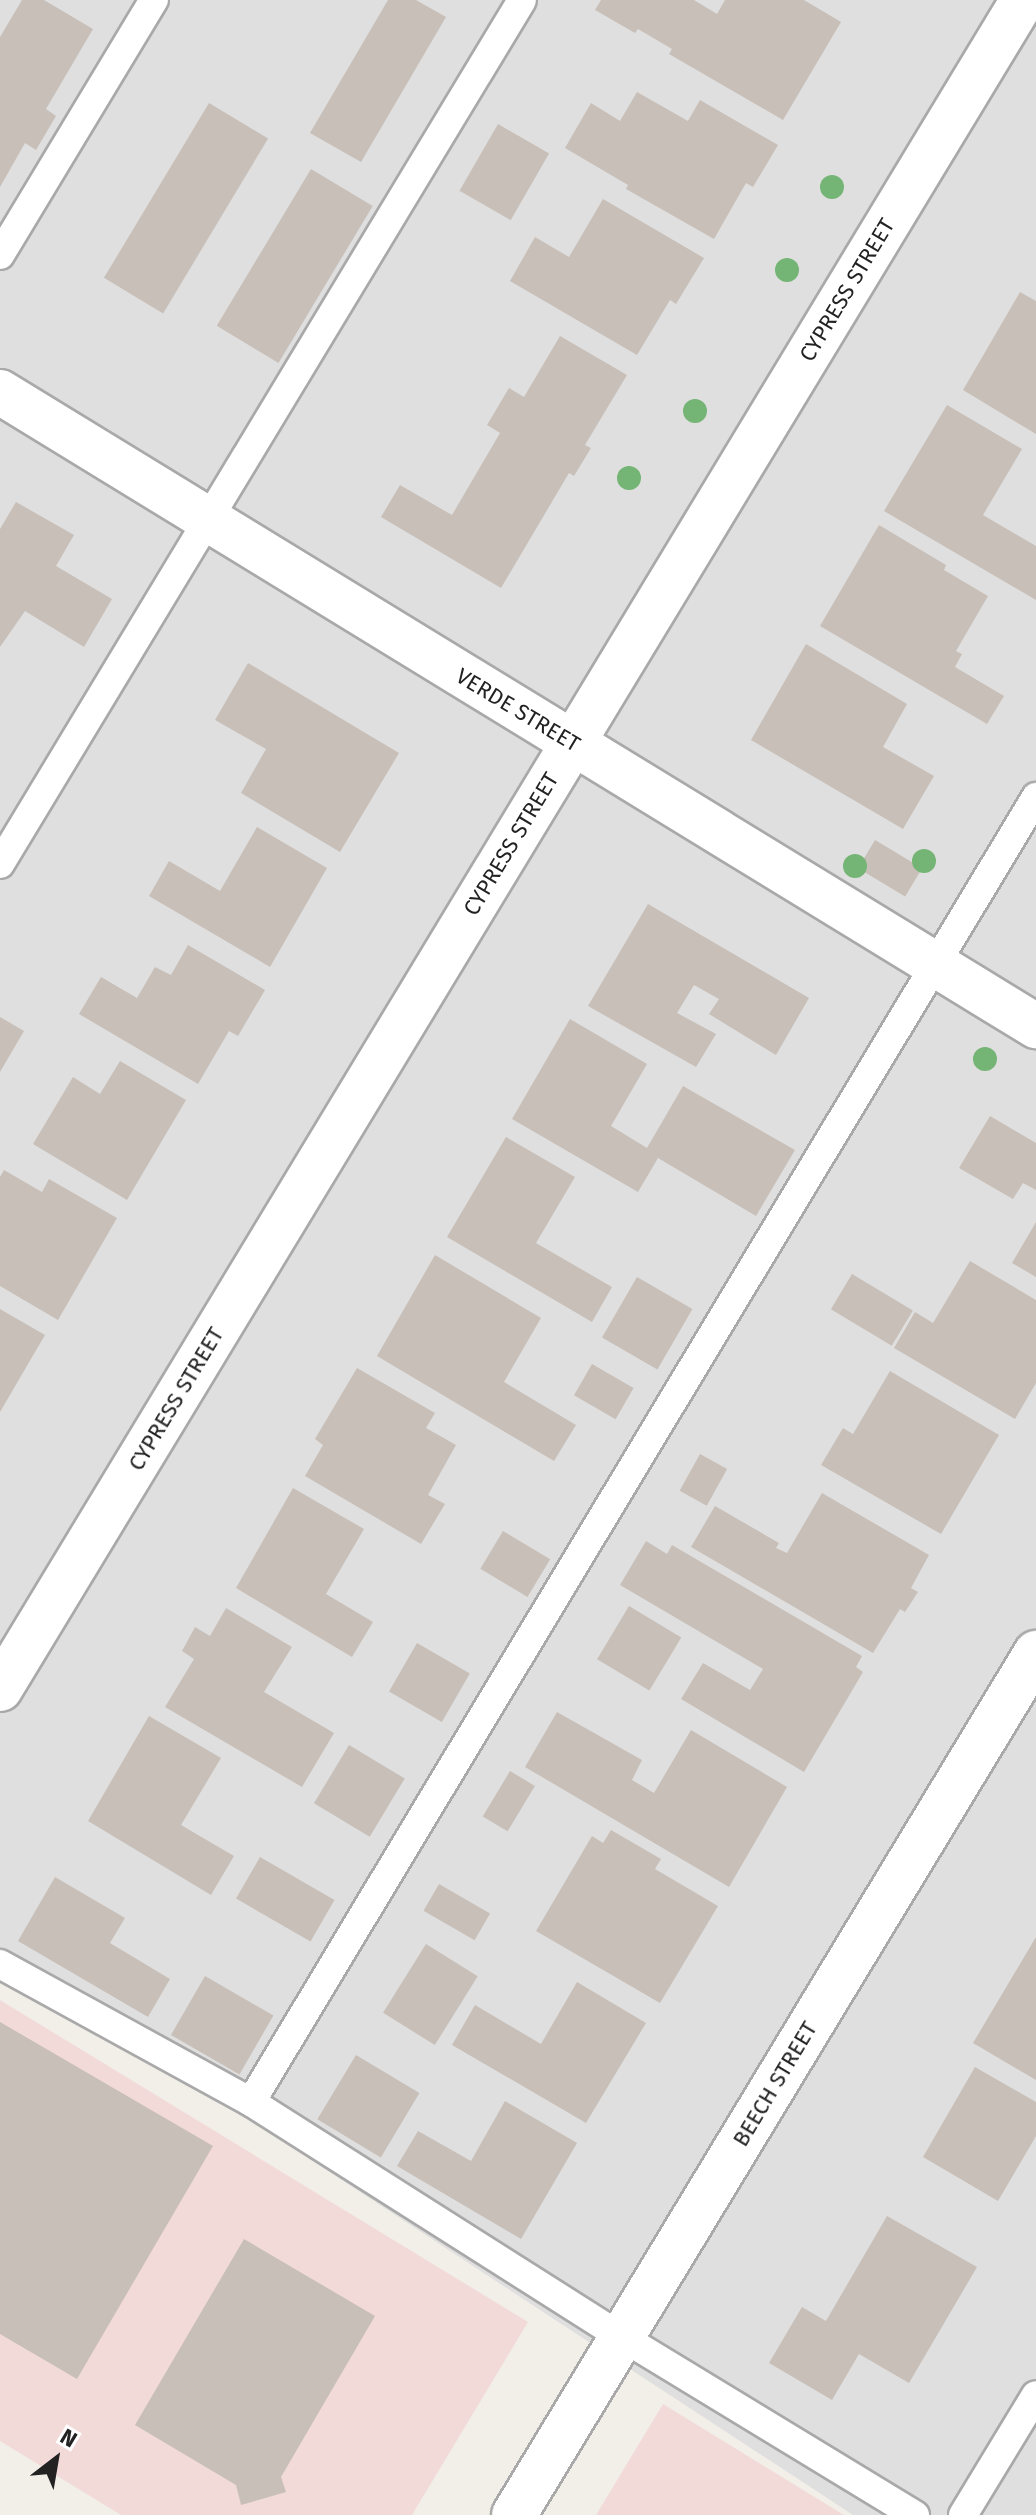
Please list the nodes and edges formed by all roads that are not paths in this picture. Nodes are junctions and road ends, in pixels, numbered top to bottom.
1 (154, 0) edge
2 (522, 0) edge
3 (1023, 0) edge
4 (0, 255) edge
5 (0, 392) edge
6 (205, 518) junction
7 (573, 743) junction
8 (1036, 797) edge
9 (0, 864) edge
10 (934, 964) junction
11 (1036, 1026) edge
12 (1036, 1653) edge
13 (0, 1689) edge
14 (0, 1964) edge
15 (251, 2102) junction
16 (622, 2337) junction
17 (1036, 2395) edge
18 (514, 2515) edge
19 (915, 2515) edge
20 (963, 2515) edge

1 - 4 lane
2 - 6 lane
3 - 7 street, CYPRESS STREET
5 - 6 street, VERDE STREET
6 - 7 street, VERDE STREET
6 - 9 lane
7 - 10 street, VERDE STREET
7 - 13 street, CYPRESS STREET
8 - 10 lane
10 - 11 street, VERDE STREET
10 - 15 lane
12 - 16 street, BEECH STREET
14 - 15 lane
15 - 16 lane
16 - 18 street, BEECH STREET
16 - 19 lane
17 - 20 lane

